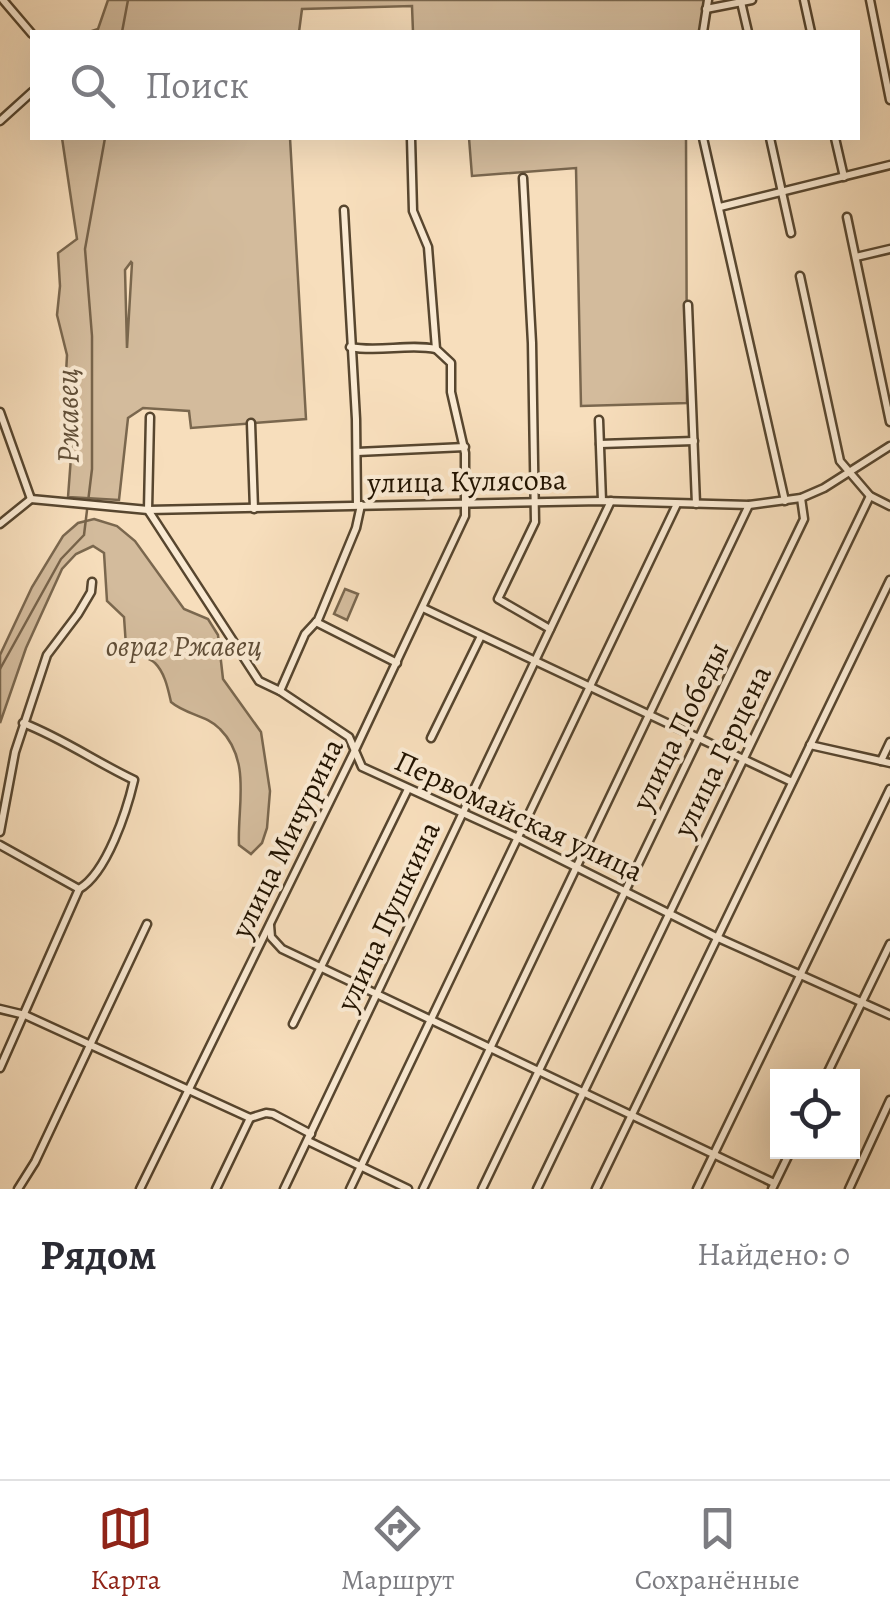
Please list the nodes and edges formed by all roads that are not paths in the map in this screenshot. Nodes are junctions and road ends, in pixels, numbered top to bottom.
1 (3, 0) edge
2 (708, 0) edge
3 (752, 0) edge
4 (804, 0) edge
5 (870, 0) edge
6 (741, 2) edge
7 (706, 10) junction
8 (703, 30) edge
9 (748, 30) edge
10 (811, 30) edge
11 (30, 32) edge
12 (30, 95) edge
13 (890, 100) edge
14 (0, 121) edge
15 (411, 140) edge
16 (703, 140) edge
17 (770, 140) edge
18 (835, 140) edge
19 (890, 165) edge
20 (844, 176) junction
21 (522, 178) dead end
22 (782, 192) junction
23 (720, 207) junction
24 (344, 210) dead end
25 (847, 217) dead end
26 (790, 234) dead end
27 (890, 249) edge
28 (856, 257) junction
29 (800, 276) dead end
30 (688, 304) dead end
31 (350, 347) junction
32 (436, 350) junction
33 (0, 412) edge
34 (150, 417) dead end
35 (599, 420) dead end
36 (890, 422) edge
37 (251, 423) dead end
38 (694, 441) junction
39 (600, 444) junction
40 (890, 446) edge
41 (465, 448) junction
42 (357, 452) junction
43 (849, 472) junction
44 (870, 496) junction
45 (801, 498) junction
46 (31, 499) junction
47 (606, 501) junction
48 (784, 501) junction
49 (536, 502) junction
50 (466, 504) junction
51 (677, 504) junction
52 (696, 504) junction
53 (359, 505) junction
54 (749, 505) junction
55 (890, 506) edge
56 (254, 509) junction
57 (148, 510) junction
58 (0, 524) edge
59 (890, 580) edge
60 (92, 582) dead end
61 (423, 608) junction
62 (316, 622) junction
63 (550, 629) junction
64 (481, 636) junction
65 (535, 661) junction
66 (397, 663) junction
67 (591, 688) junction
68 (280, 691) junction
69 (650, 716) junction
70 (23, 723) junction
71 (432, 738) dead end
72 (699, 739) junction
73 (890, 742) edge
74 (810, 745) junction
75 (355, 750) junction
76 (743, 759) junction
77 (885, 762) edge
78 (792, 782) junction
79 (408, 789) junction
80 (890, 789) edge
81 (462, 812) junction
82 (0, 832) edge
83 (518, 838) junction
84 (0, 845) edge
85 (578, 867) junction
86 (80, 889) junction
87 (626, 891) junction
88 (670, 912) junction
89 (147, 924) dead end
90 (270, 924) junction
91 (716, 937) junction
92 (890, 944) edge
93 (320, 966) junction
94 (799, 976) junction
95 (376, 992) junction
96 (862, 1002) junction
97 (0, 1008) edge
98 (25, 1014) junction
99 (890, 1015) edge
100 (432, 1019) junction
101 (293, 1024) dead end
102 (90, 1046) junction
103 (490, 1047) junction
104 (0, 1068) edge
105 (829, 1069) edge
106 (540, 1071) junction
107 (188, 1089) junction
108 (584, 1092) junction
109 (890, 1100) edge
110 (631, 1116) junction
111 (250, 1118) junction
112 (309, 1137) junction
113 (715, 1154) junction
114 (786, 1159) edge
115 (362, 1166) junction
116 (773, 1186) edge
117 (18, 1189) edge
118 (140, 1189) edge
119 (216, 1189) edge
120 (284, 1189) edge
121 (350, 1189) edge
122 (408, 1189) edge
123 (423, 1189) edge
124 (482, 1189) edge
125 (537, 1189) edge
126 (596, 1189) edge
127 (697, 1189) edge
128 (849, 1189) edge

1 - 11 street
2 - 7 street
3 - 6 street
4 - 10 street
5 - 13 street
6 - 7 street
6 - 9 street
7 - 8 street
12 - 14 street
15 - 32 street
16 - 23 street
17 - 22 street
18 - 20 street
19 - 20 street
20 - 22 street
21 - 49 street
22 - 23 street
22 - 26 street
23 - 48 street
24 - 31 street
25 - 28 street
27 - 28 street
28 - 36 street
29 - 43 street
30 - 38 street
31 - 32 street
31 - 42 street
32 - 41 street
33 - 46 street
34 - 57 street
35 - 39 street, улица Пушкина
37 - 56 street
38 - 39 street
38 - 52 street
39 - 47 street, улица Пушкина
40 - 43 street, улица Кулясова
41 - 42 street
41 - 50 street
42 - 53 street
43 - 44 street
43 - 45 street, улица Кулясова
44 - 55 street
44 - 76 street, улица Герцена
45 - 48 street, улица Кулясова
45 - 72 street, улица Победы
46 - 57 street, улица Кулясова
46 - 58 street
47 - 49 street, улица Кулясова
47 - 51 street, улица Кулясова
47 - 63 street, улица Пушкина
48 - 54 street, улица Кулясова
49 - 50 street, улица Кулясова
49 - 63 street
50 - 53 street, улица Кулясова
50 - 61 street, улица Мичурина
51 - 52 street, улица Кулясова
51 - 67 street
52 - 54 street, улица Кулясова
53 - 56 street, улица Кулясова
53 - 62 street
54 - 69 street
56 - 57 street, улица Кулясова
57 - 68 street, Первомайская улица
59 - 74 street
60 - 70 street
61 - 64 street
61 - 66 street, улица Мичурина
62 - 66 street
62 - 68 street
63 - 65 street, улица Пушкина
64 - 65 street
64 - 71 street
65 - 67 street
65 - 81 street, улица Пушкина
66 - 75 street, улица Мичурина
67 - 69 street
67 - 83 street
68 - 75 street, Первомайская улица
69 - 72 street
69 - 85 street
70 - 82 street
70 - 86 street
72 - 76 street
72 - 87 street, улица Победы
73 - 77 street
74 - 77 street
74 - 78 street
75 - 79 street, Первомайская улица
75 - 90 street, улица Мичурина
76 - 78 street
76 - 88 street, улица Герцена
78 - 91 street
79 - 81 street, Первомайская улица
79 - 93 street
80 - 94 street
81 - 83 street, Первомайская улица
81 - 95 street, улица Пушкина
83 - 85 street, Первомайская улица
83 - 100 street
84 - 86 street
85 - 87 street, Первомайская улица
85 - 103 street
86 - 98 street
87 - 88 street, Первомайская улица
87 - 106 street, улица Победы
88 - 91 street, Первомайская улица
88 - 108 street, улица Герцена
89 - 102 street
90 - 93 street
90 - 107 street, улица Мичурина
91 - 94 street, Первомайская улица
91 - 110 street
92 - 96 street
93 - 95 street
93 - 101 street
94 - 96 street, Первомайская улица
94 - 113 street
95 - 100 street
95 - 112 street, улица Пушкина
96 - 99 street, Первомайская улица
96 - 105 street
97 - 98 street
98 - 102 street
98 - 104 street
100 - 103 street
100 - 115 street
102 - 107 street
102 - 117 street
103 - 106 street
103 - 123 street
106 - 108 street
106 - 124 street, улица Победы
107 - 111 street
107 - 118 street, улица Мичурина
108 - 110 street
108 - 125 street, улица Герцена
109 - 128 street
110 - 113 street
110 - 126 street
111 - 112 street
111 - 119 street
112 - 115 street
112 - 120 street, улица Пушкина
113 - 116 street
113 - 127 street
114 - 116 street
115 - 121 street
115 - 122 street

